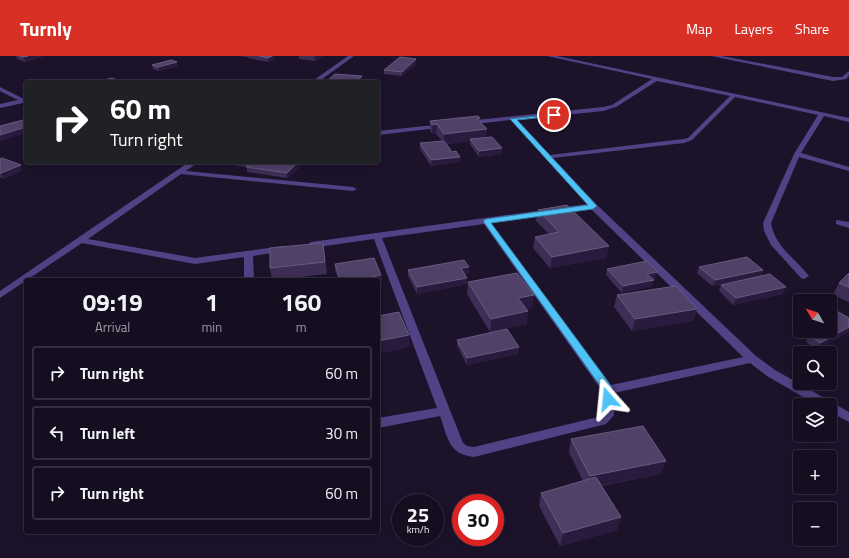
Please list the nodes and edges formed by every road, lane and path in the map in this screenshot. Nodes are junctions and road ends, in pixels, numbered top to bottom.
1 (351, 56) edge
2 (550, 56) edge
3 (714, 56) edge
4 (725, 57) edge
5 (849, 73) edge
6 (656, 79) junction
7 (317, 80) edge
8 (0, 89) edge
9 (734, 95) junction
10 (24, 101) edge
11 (24, 101) edge
12 (0, 106) edge
13 (822, 114) junction
14 (513, 119) junction
15 (849, 120) edge
16 (457, 124) edge
17 (449, 125) edge
18 (380, 133) edge
19 (797, 154) junction
20 (548, 157) junction
21 (191, 164) edge
22 (849, 169) edge
23 (179, 172) junction
24 (353, 189) dead end
25 (593, 206) junction
26 (486, 221) junction
27 (839, 222) dead end
28 (849, 226) edge
29 (377, 236) junction
30 (80, 240) junction
31 (248, 254) junction
32 (804, 276) dead end
33 (24, 278) edge
34 (25, 278) edge
35 (249, 278) edge
36 (0, 295) edge
37 (752, 359) junction
38 (608, 390) junction
39 (815, 398) edge
40 (444, 411) junction
41 (837, 411) edge
42 (849, 417) edge
43 (380, 424) edge

1 - 7 street
2 - 6 street
3 - 4 street
4 - 5 street
6 - 9 street
6 - 14 street
8 - 10 street
9 - 13 street
9 - 20 street
11 - 12 street
13 - 15 street
13 - 19 street
14 - 16 street
14 - 20 street
17 - 18 street
19 - 22 street
19 - 32 street
20 - 25 street
21 - 23 street
23 - 24 street
23 - 30 street
25 - 26 street
25 - 37 street
26 - 29 street
26 - 38 street
27 - 28 street
29 - 31 street
29 - 40 street
30 - 31 street
30 - 34 street
31 - 35 street
33 - 36 street
37 - 38 street
37 - 39 street
38 - 40 street
40 - 43 street
41 - 42 street

